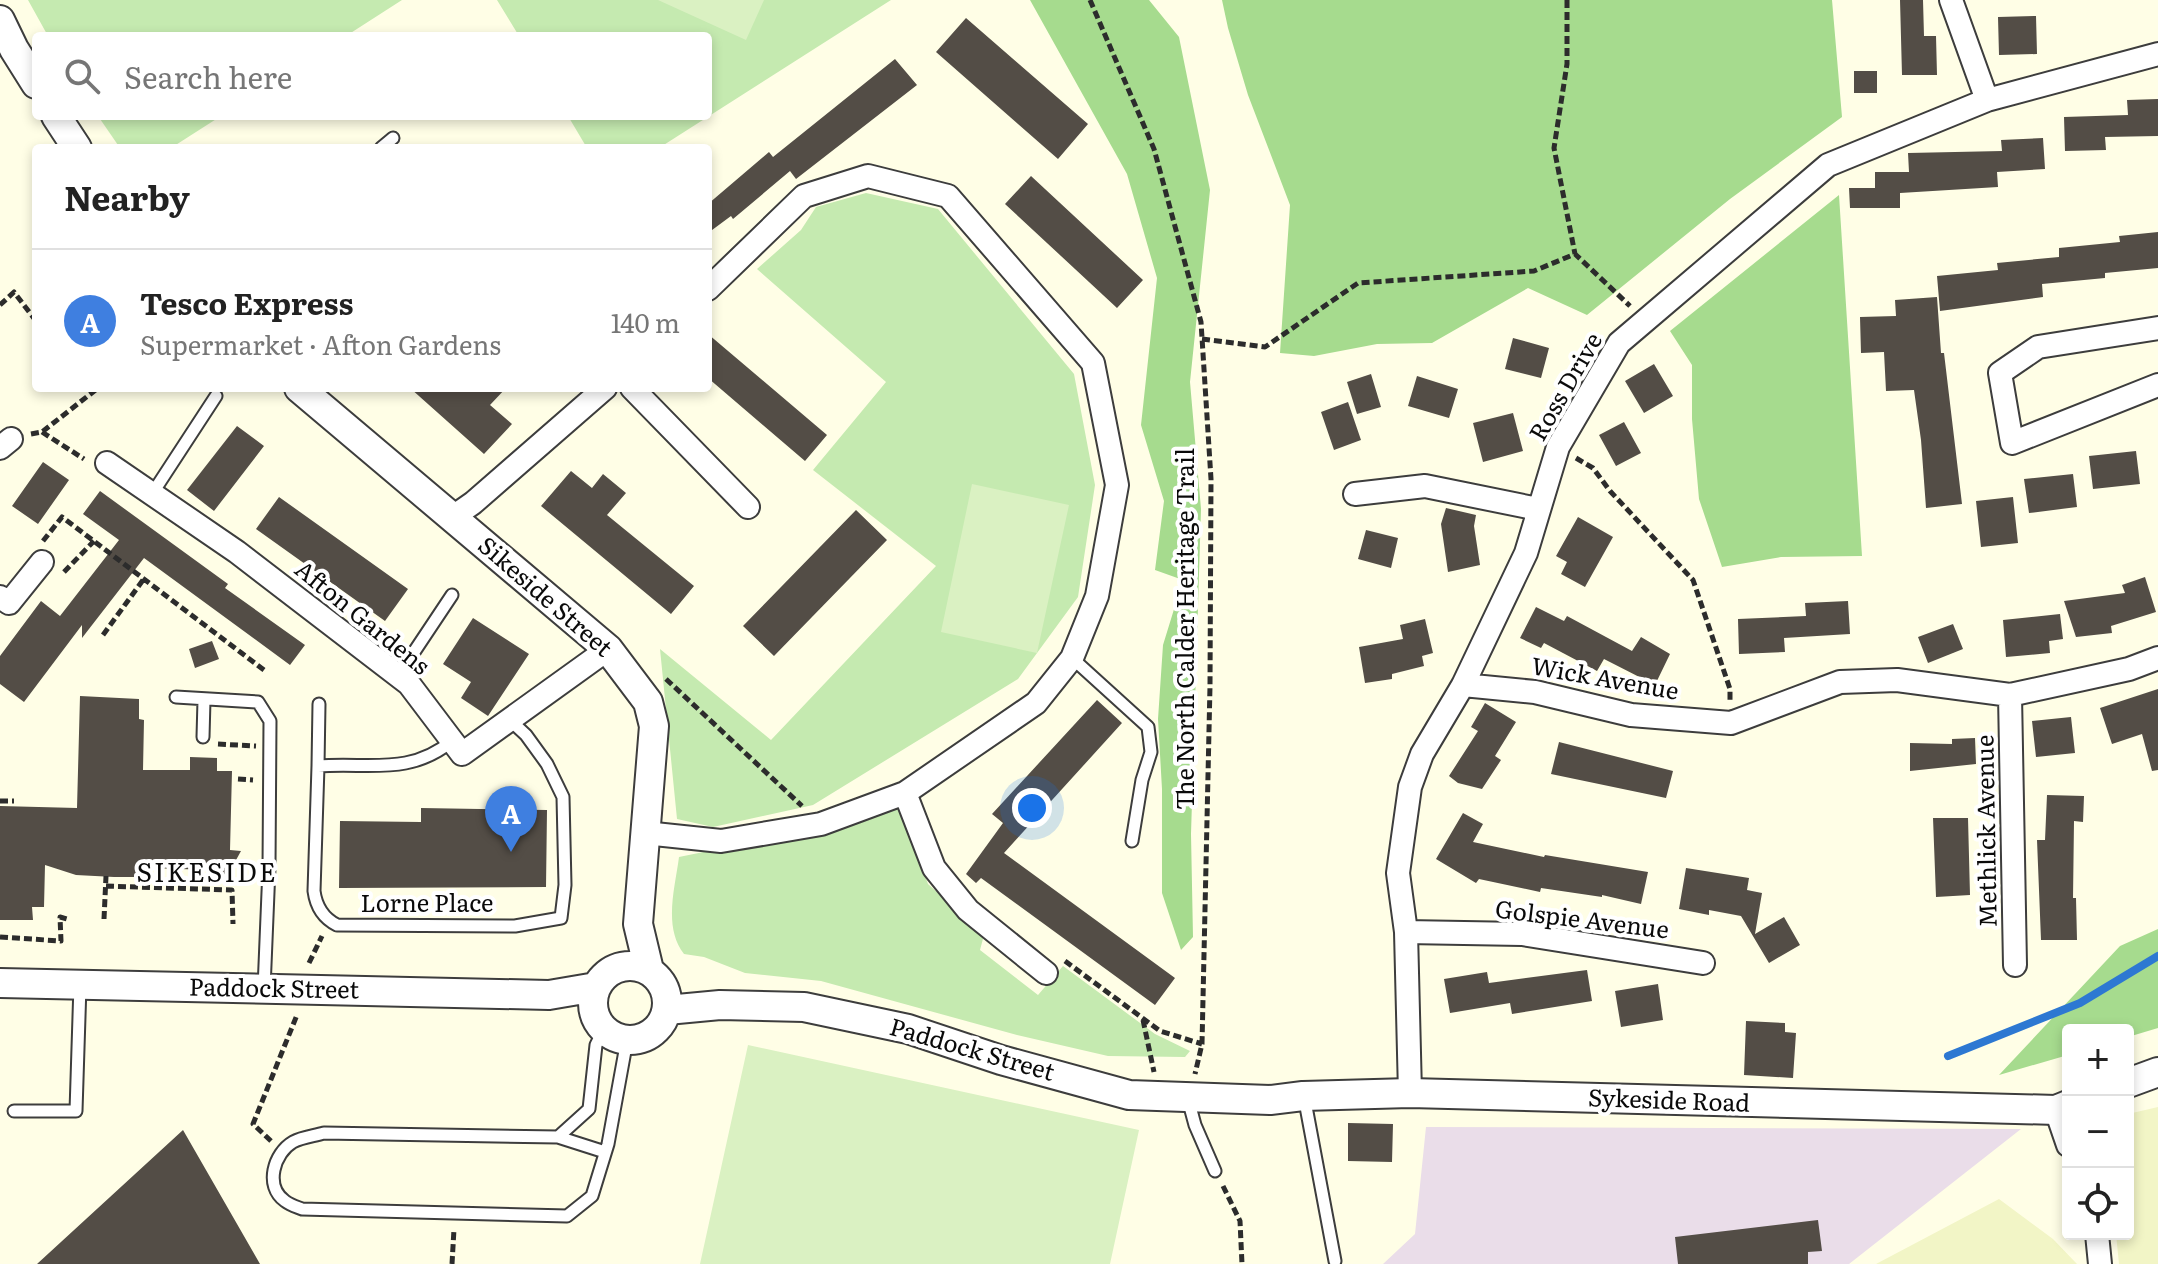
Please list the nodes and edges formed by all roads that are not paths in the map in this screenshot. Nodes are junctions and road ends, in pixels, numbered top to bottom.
1 (1951, 0) edge
2 (0, 20) edge
3 (2158, 54) edge
4 (32, 78) edge
5 (1987, 100) junction
6 (59, 120) edge
7 (393, 138) dead end
8 (74, 144) edge
9 (386, 144) edge
10 (712, 285) edge
11 (2158, 328) edge
12 (2158, 385) edge
13 (304, 392) edge
14 (600, 392) edge
15 (636, 392) edge
16 (216, 396) dead end
17 (107, 463) road end
18 (152, 494) junction
19 (1355, 494) dead end
20 (748, 507) dead end
21 (1538, 509) junction
22 (453, 517) junction
23 (42, 558) road end
24 (452, 595) dead end
25 (0, 597) edge
26 (608, 649) junction
27 (1072, 658) junction
28 (2158, 658) edge
29 (398, 676) junction
30 (1463, 685) junction
31 (2010, 695) junction
32 (176, 697) dead end
33 (204, 700) junction
34 (319, 704) dead end
35 (510, 720) junction
36 (203, 737) road end
37 (452, 741) junction
38 (318, 766) junction
39 (905, 793) junction
40 (645, 833) junction
41 (1132, 841) dead end
42 (638, 924) junction
43 (1406, 932) junction
44 (1703, 963) dead end
45 (2015, 965) dead end
46 (1046, 973) road end
47 (0, 983) edge
48 (80, 984) junction
49 (264, 990) junction
50 (660, 990) junction
51 (607, 1008) junction
52 (2158, 1072) edge
53 (2134, 1081) edge
54 (1410, 1093) junction
55 (1303, 1096) junction
56 (1188, 1099) junction
57 (1270, 1100) joint
58 (2062, 1107) edge
59 (14, 1111) dead end
60 (558, 1137) junction
61 (605, 1152) junction
62 (1215, 1171) road end
63 (2098, 1240) edge
64 (1335, 1261) dead end
65 (2100, 1264) edge

1 - 5 street
2 - 4 street
3 - 5 street, Ross Drive
5 - 21 street, Ross Drive
6 - 8 street
7 - 9 lane
10 - 27 street
11 - 12 street
13 - 22 street, Sikeside Street
14 - 22 street
15 - 20 street
16 - 18 lane
17 - 18 street, Afton Gardens
18 - 29 street, Afton Gardens
19 - 21 street
21 - 30 street, Ross Drive
22 - 26 street, Sikeside Street
23 - 25 street
24 - 29 lane
26 - 35 street
26 - 40 street, Sikeside Street
27 - 39 street
27 - 41 lane
28 - 31 street, Wick Avenue
29 - 37 street, Afton Gardens
30 - 31 street, Wick Avenue
30 - 43 street, Ross Drive
31 - 45 street, Methlick Avenue
32 - 33 lane
33 - 36 lane
33 - 49 lane
34 - 38 lane, Lorne Place
35 - 37 street
35 - 38 lane, Lorne Place
37 - 38 lane
39 - 40 street
39 - 46 street
40 - 42 street, Sikeside Street
42 - 50 street, Sikeside Street
42 - 51 street, Sikeside Street
43 - 44 street, Golspie Avenue
43 - 54 street, Ross Drive
47 - 48 street, Paddock Street
48 - 49 street, Paddock Street
48 - 59 lane
49 - 51 street, Paddock Street
50 - 51 street, Paddock Street
50 - 51 street
50 - 56 street, Paddock Street
51 - 60 lane
51 - 61 lane
52 - 53 street
54 - 55 street, Sykeside Road
54 - 58 street, Sykeside Road
55 - 57 street, Sykeside Road
55 - 64 lane
56 - 57 street, Paddock Street
56 - 62 lane
60 - 61 lane
60 - 61 lane
63 - 65 street

